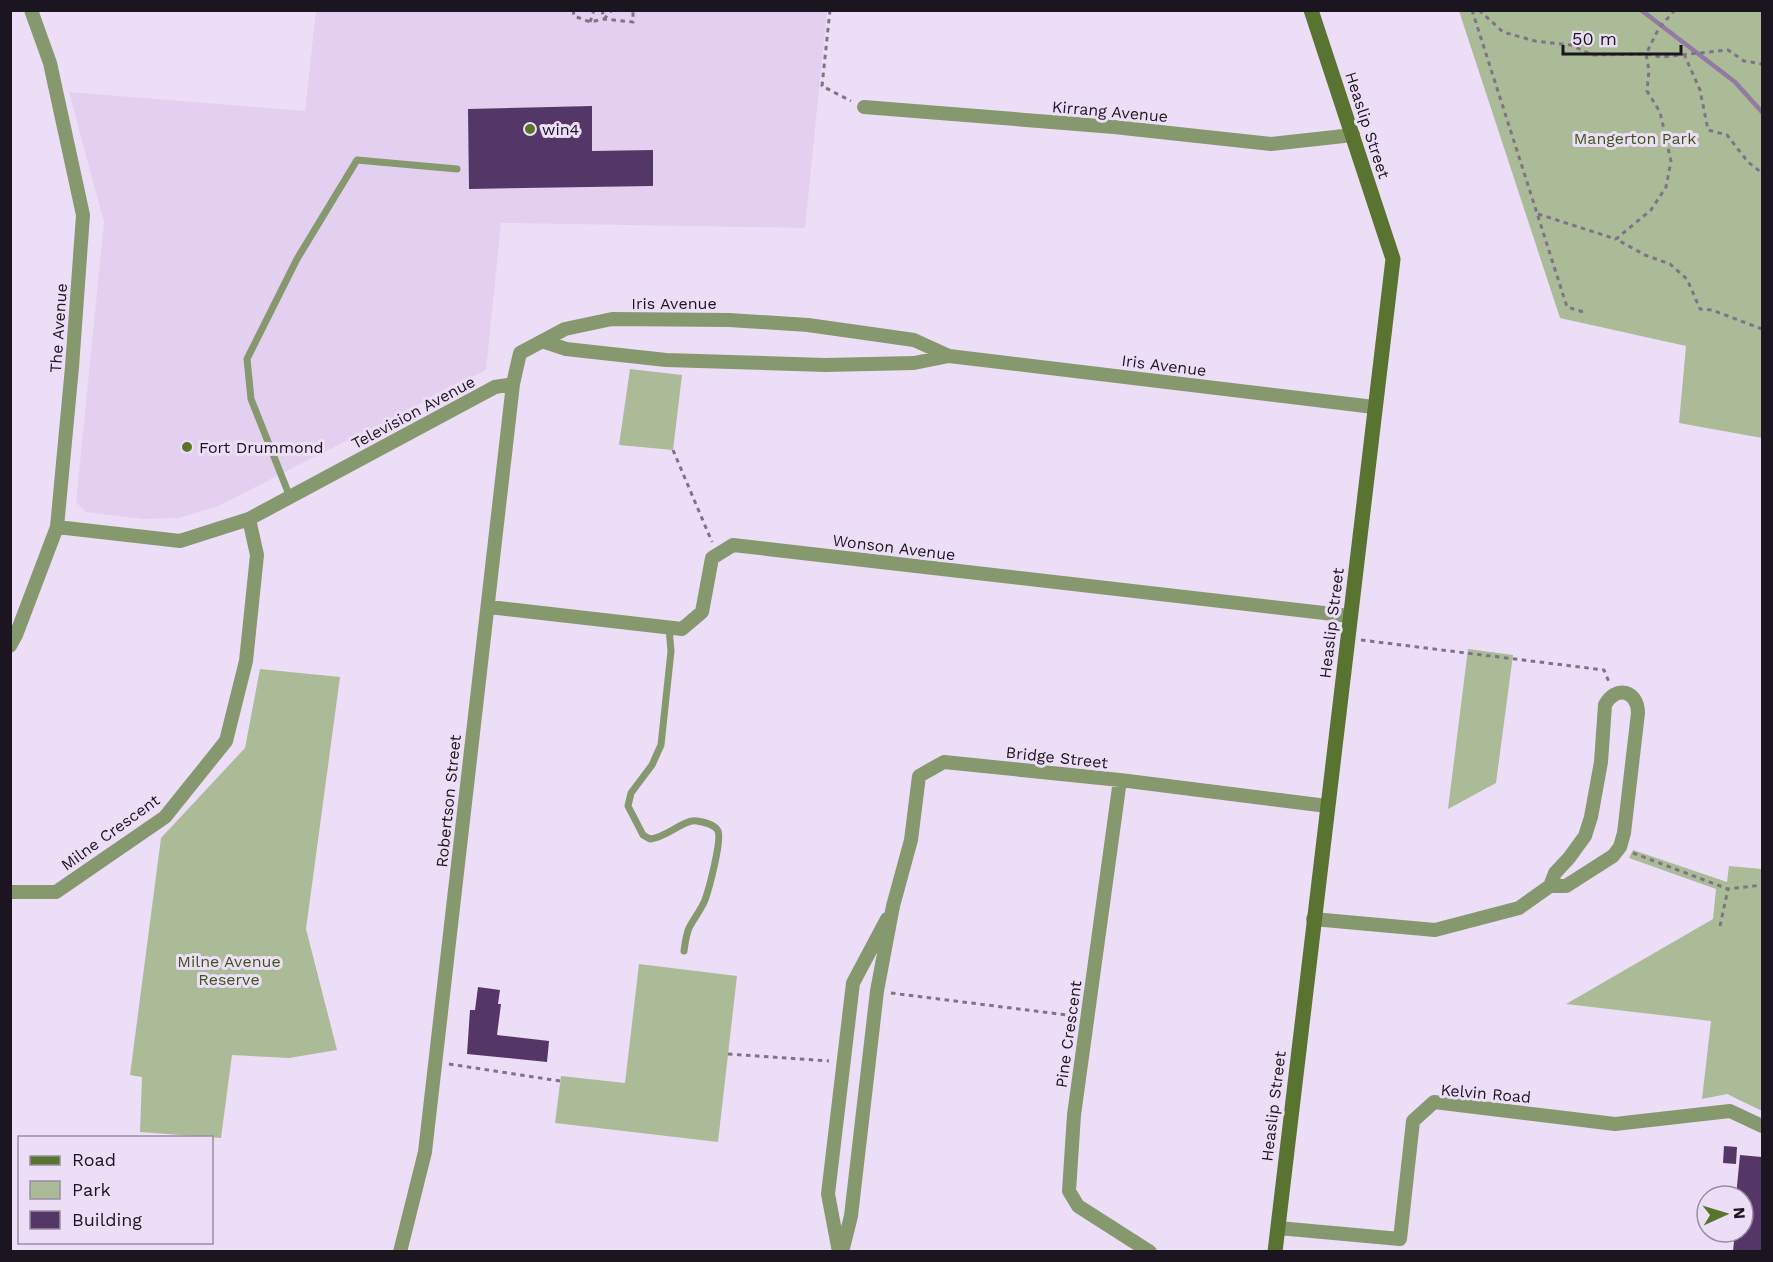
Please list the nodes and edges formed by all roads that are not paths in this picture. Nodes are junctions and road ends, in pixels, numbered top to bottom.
1 (31, 10) edge
2 (1311, 10) edge
3 (864, 107) road end
4 (1353, 135) junction
5 (458, 169) dead end
6 (542, 341) junction
7 (519, 353) joint
8 (949, 356) junction
9 (513, 384) junction
10 (1374, 408) junction
11 (290, 497) junction
12 (249, 519) junction
13 (57, 527) junction
14 (489, 607) junction
15 (1350, 616) junction
16 (669, 628) junction
17 (10, 646) edge
18 (1120, 780) junction
19 (1327, 806) junction
20 (1550, 886) junction
21 (10, 892) edge
22 (893, 906) junction
23 (1313, 920) junction
24 (684, 951) dead end
25 (1762, 1126) edge
26 (1278, 1228) junction
27 (1400, 1245) edge
28 (400, 1251) edge
29 (841, 1251) edge
30 (1150, 1251) edge
31 (1275, 1251) edge

1 - 13 street, The Avenue
2 - 4 street, Heaslip Street
3 - 4 street, Kirrang Avenue
4 - 10 street, Heaslip Street
5 - 11 lane
6 - 7 street, Iris Avenue
6 - 8 street, Iris Avenue
6 - 8 street, Iris Avenue
7 - 9 street, Robertson Street
8 - 10 street, Iris Avenue
9 - 11 street, Television Avenue
9 - 14 street, Robertson Street
10 - 15 street, Heaslip Street
11 - 12 street, Television Avenue
12 - 13 street, Television Avenue
12 - 21 street, Milne Crescent
13 - 17 street, The Avenue
14 - 16 street
14 - 28 street, Robertson Street
15 - 16 street, Wonson Avenue
15 - 19 street, Heaslip Street
16 - 24 lane
18 - 19 street, Bridge Street
18 - 22 street, Bridge Street
18 - 30 street, Pine Crescent
19 - 23 street, Heaslip Street
20 - 20 street
20 - 23 street
22 - 29 street, Bridge Street
22 - 29 street, Bridge Street
23 - 26 street, Heaslip Street
25 - 27 street, Kelvin Road
26 - 27 street, Kelvin Road
26 - 31 street, Heaslip Street

